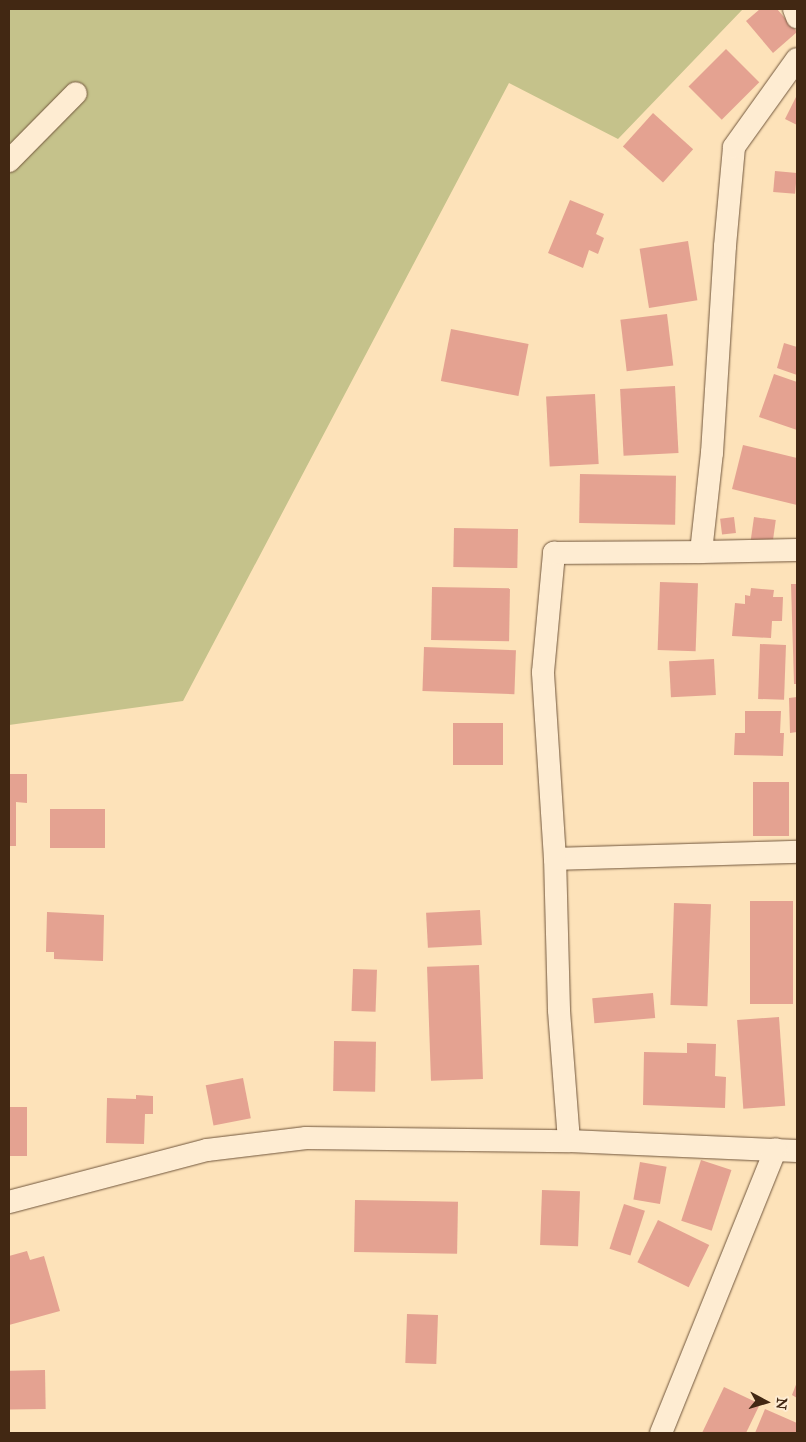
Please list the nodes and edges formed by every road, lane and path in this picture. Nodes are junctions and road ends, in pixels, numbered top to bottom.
1 (794, 9) edge
2 (797, 17) edge
3 (797, 59) edge
4 (76, 93) dead end
5 (9, 161) edge
6 (797, 550) edge
7 (701, 552) junction
8 (797, 852) edge
9 (555, 859) junction
10 (569, 1141) junction
11 (786, 1150) edge
12 (9, 1202) edge
13 (661, 1433) edge

1 - 2 street
3 - 7 street
4 - 5 street
6 - 7 street
7 - 9 street
8 - 9 street
9 - 10 street
10 - 11 street
10 - 12 street
11 - 13 street

